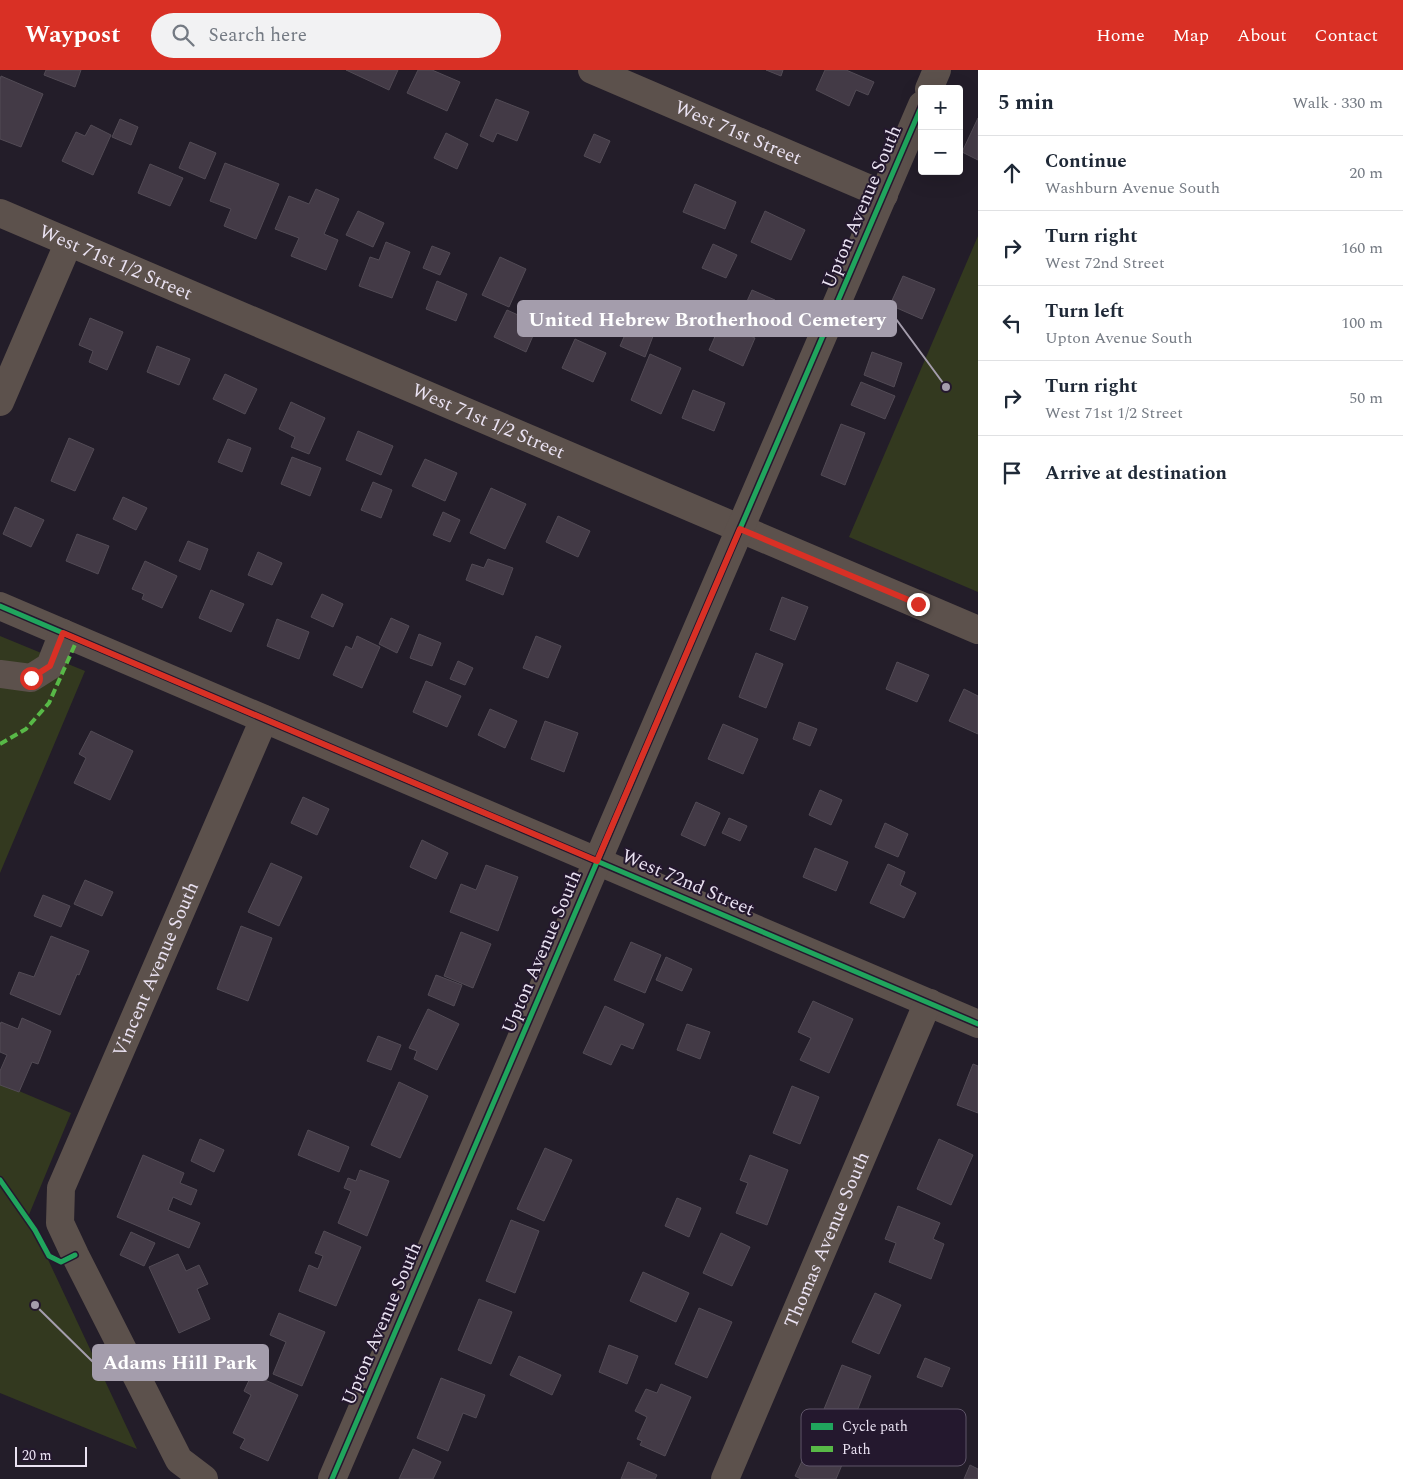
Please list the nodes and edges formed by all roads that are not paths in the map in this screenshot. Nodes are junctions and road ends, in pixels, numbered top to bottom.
1 (592, 70) edge
2 (937, 70) edge
3 (931, 85) edge
4 (918, 114) edge
5 (884, 194) junction
6 (0, 213) edge
7 (68, 244) junction
8 (0, 402) edge
9 (740, 529) junction
10 (0, 606) edge
11 (978, 630) edge
12 (63, 633) junction
13 (0, 674) edge
14 (264, 719) junction
15 (597, 861) junction
16 (930, 1003) junction
17 (978, 1024) edge
18 (204, 1479) edge
19 (332, 1479) edge
20 (725, 1479) edge

1 - 5 street, West 71st Street
2 - 3 street
4 - 5 street, Upton Avenue South
5 - 9 street, Upton Avenue South
6 - 7 street, West 71st 1/2 Street
7 - 8 street
7 - 9 street, West 71st 1/2 Street
9 - 11 street, West 71st 1/2 Street
9 - 15 street, Upton Avenue South
10 - 12 street, West 72nd Street
12 - 13 street
12 - 14 street, West 72nd Street
14 - 15 street, West 72nd Street
14 - 18 street, Vincent Avenue South
15 - 16 street, West 72nd Street
15 - 19 street, Upton Avenue South
16 - 17 street, West 72nd Street
16 - 20 street, Thomas Avenue South

